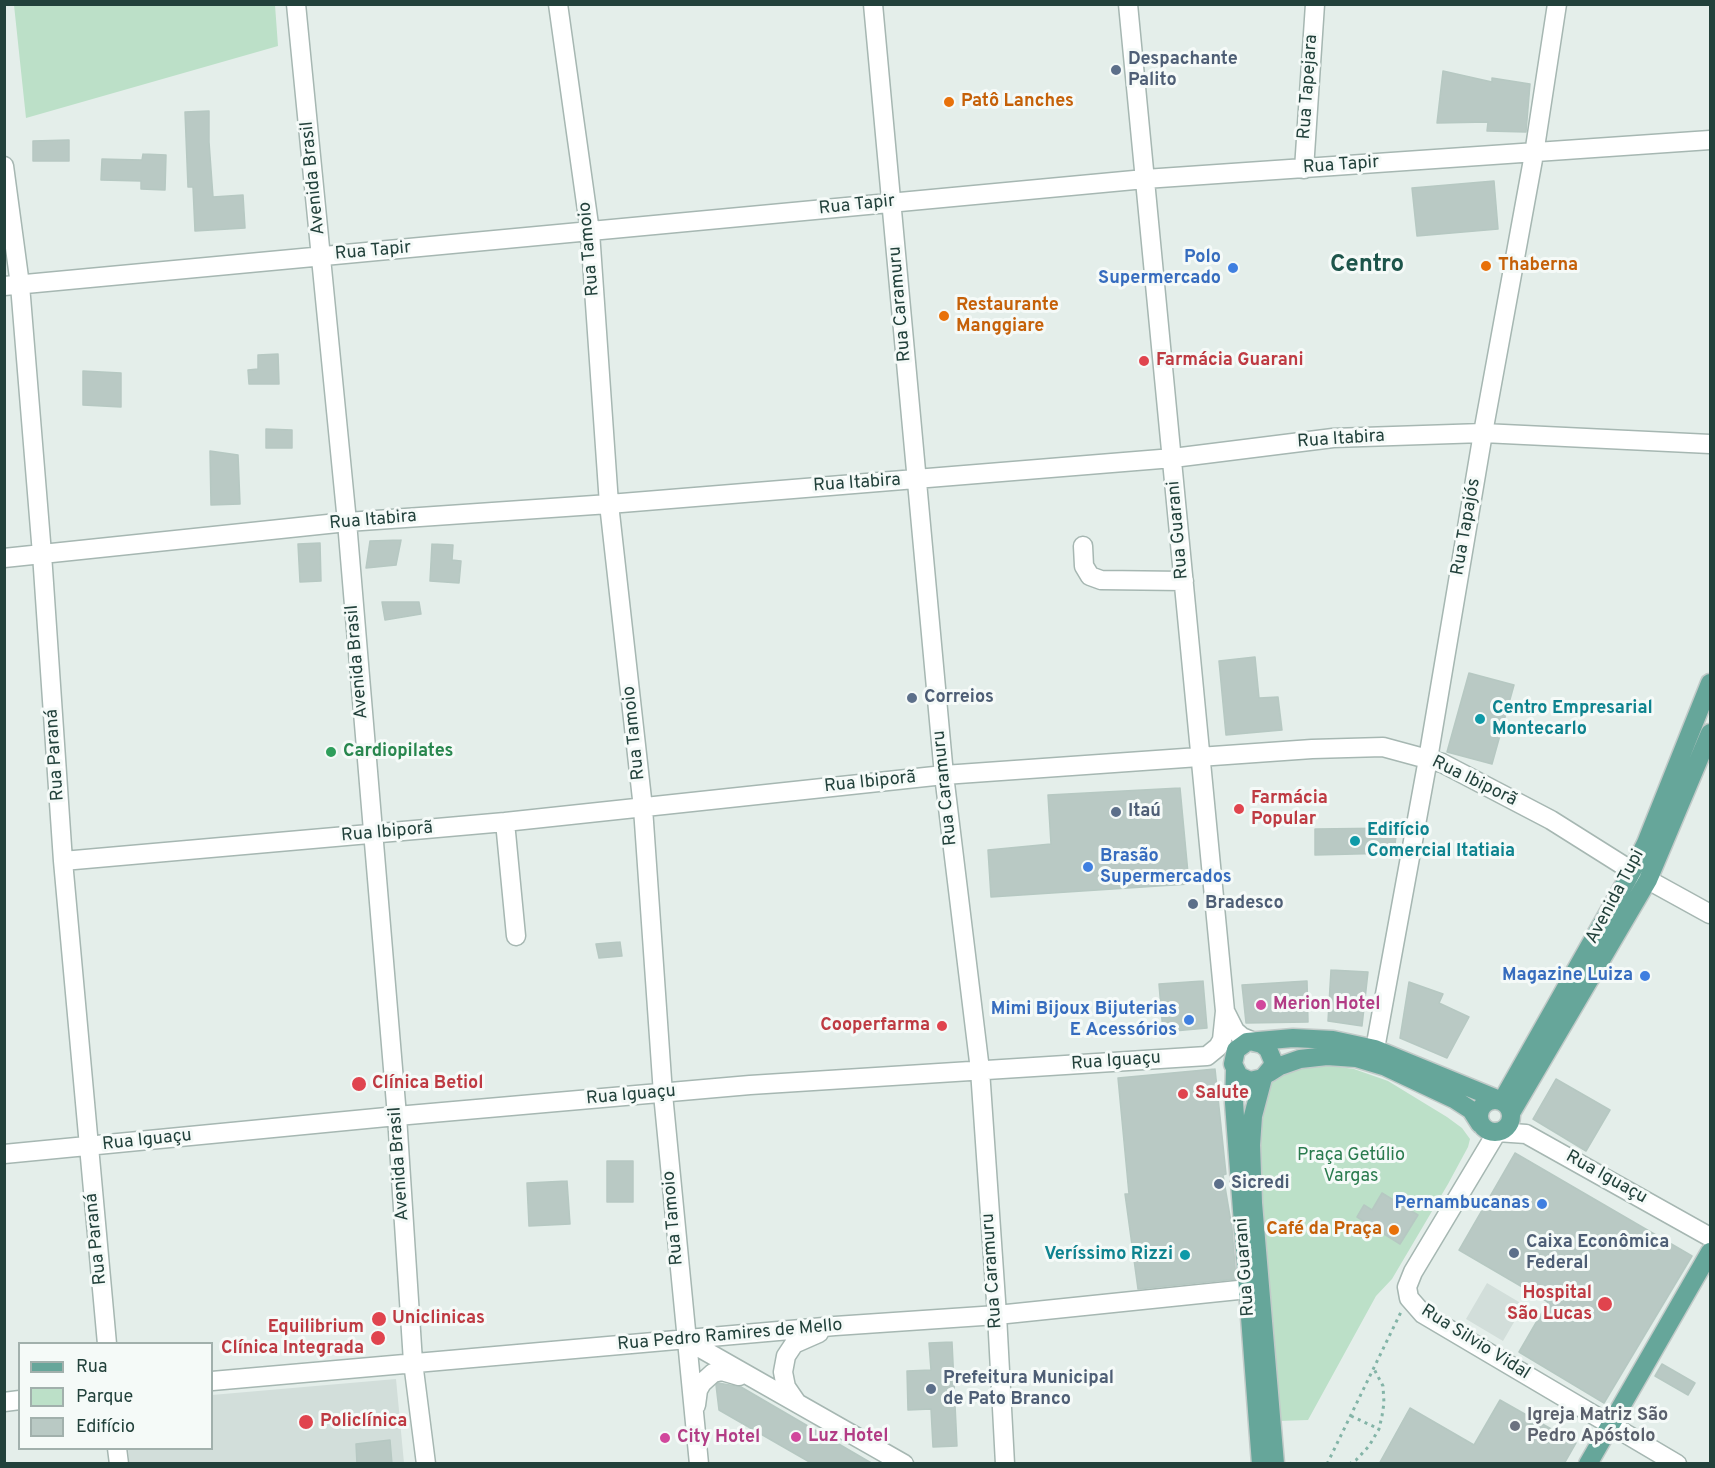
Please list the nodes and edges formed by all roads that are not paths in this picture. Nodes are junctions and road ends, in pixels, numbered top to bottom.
1 (296, 4) edge
2 (558, 4) edge
3 (873, 4) edge
4 (1128, 4) edge
5 (1315, 4) edge
6 (1557, 4) edge
7 (1710, 140) edge
8 (1534, 154) junction
9 (4, 166) edge
10 (1304, 169) junction
11 (1145, 179) junction
12 (892, 202) junction
13 (590, 232) junction
14 (322, 257) junction
15 (12, 285) edge
16 (1483, 433) junction
17 (1710, 444) edge
18 (1173, 458) junction
19 (918, 480) junction
20 (609, 504) junction
21 (347, 522) junction
22 (1083, 546) dead end
23 (42, 554) junction
24 (4, 558) edge
25 (1184, 581) junction
26 (1710, 683) edge
27 (1710, 732) edge
28 (1202, 758) junction
29 (1428, 759) junction
30 (944, 775) junction
31 (643, 808) junction
32 (505, 822) junction
33 (372, 834) junction
34 (63, 861) junction
35 (1632, 871) junction
36 (1648, 880) junction
37 (1710, 914) edge
38 (516, 936) dead end
39 (1225, 1011) junction
40 (1254, 1042) junction
41 (1375, 1049) junction
42 (1207, 1056) junction
43 (980, 1070) junction
44 (1235, 1070) junction
45 (1266, 1076) junction
46 (663, 1094) junction
47 (1506, 1107) junction
48 (397, 1116) junction
49 (1480, 1124) junction
50 (1497, 1132) junction
51 (88, 1147) junction
52 (4, 1154) edge
53 (1710, 1237) edge
54 (1710, 1252) edge
55 (1248, 1289) junction
56 (997, 1315) junction
57 (835, 1326) junction
58 (686, 1340) junction
59 (107, 1342) edge
60 (413, 1362) junction
61 (213, 1381) edge
62 (768, 1388) junction
63 (798, 1405) junction
64 (1611, 1425) junction
65 (696, 1431) junction
66 (426, 1464) edge
67 (699, 1464) edge
68 (904, 1464) edge
69 (1005, 1464) edge
70 (1261, 1464) edge
71 (1275, 1464) edge
72 (1588, 1464) edge
73 (1677, 1464) edge

1 - 14 street, Avenida Brasil
2 - 13 street, Rua Tamoio
3 - 12 street, Rua Caramuru
4 - 11 street, Rua Guarani
5 - 10 street, Rua Tapejara
6 - 8 street, Rua Tapajós
7 - 8 street, Rua Tapir
8 - 10 street, Rua Tapir
8 - 16 street, Rua Tapajós
9 - 15 street, Rua Paraná
10 - 11 street, Rua Tapir
11 - 12 street, Rua Tapir
11 - 18 street, Rua Guarani
12 - 13 street, Rua Tapir
12 - 19 street, Rua Caramuru
13 - 14 street, Rua Tapir
13 - 20 street, Rua Tamoio
14 - 15 street, Rua Tapir
14 - 21 street, Avenida Brasil
15 - 23 street, Rua Paraná
16 - 17 street, Rua Itabira
16 - 18 street, Rua Itabira
16 - 29 street, Rua Tapajós
18 - 19 street, Rua Itabira
18 - 25 street, Rua Guarani
19 - 20 street, Rua Itabira
19 - 30 street, Rua Caramuru
20 - 21 street, Rua Itabira
20 - 31 street, Rua Tamoio
21 - 23 street, Rua Itabira
21 - 33 street, Avenida Brasil
22 - 25 street
23 - 24 street, Rua Itabira
23 - 34 street, Rua Paraná
25 - 28 street, Rua Guarani
26 - 35 main road, Avenida Tupi
27 - 36 main road, Avenida Tupi
28 - 29 street, Rua Ibiporã
28 - 30 street, Rua Ibiporã
28 - 39 street, Rua Guarani
29 - 35 street, Rua Ibiporã
29 - 41 street, Rua Tapajós
30 - 31 street, Rua Ibiporã
30 - 43 street, Rua Caramuru
31 - 32 street, Rua Ibiporã
31 - 46 street, Rua Tamoio
32 - 33 street, Rua Ibiporã
32 - 38 street
33 - 34 street, Rua Ibiporã
33 - 48 street, Avenida Brasil
34 - 51 street, Rua Paraná
35 - 36 street, Rua Ibiporã
35 - 47 main road, Avenida Tupi
36 - 37 street, Rua Ibiporã
36 - 47 main road, Avenida Tupi
39 - 40 street, Rua Guarani
39 - 42 street
40 - 41 main road
40 - 44 main road
40 - 45 main road
41 - 47 main road
42 - 43 street, Rua Iguaçu
42 - 44 street
43 - 46 street, Rua Iguaçu
43 - 56 street, Rua Caramuru
44 - 45 main road
44 - 55 main road, Rua Guarani
45 - 49 main road
45 - 71 main road, Rua Guarani
46 - 48 street, Rua Iguaçu
46 - 58 street, Rua Tamoio
47 - 49 main road
47 - 50 main road
48 - 51 street, Rua Iguaçu
48 - 60 street, Avenida Brasil
49 - 50 main road
50 - 53 street, Rua Iguaçu
50 - 64 street, Rua Silvio Vidal
51 - 52 street, Rua Iguaçu
51 - 59 street, Rua Paraná
54 - 64 main road
55 - 56 street, Rua Pedro Ramires de Mello
55 - 70 main road, Rua Guarani
56 - 57 street, Rua Pedro Ramires de Mello
56 - 69 street, Rua Caramuru
57 - 58 street, Rua Pedro Ramires de Mello
57 - 63 street
58 - 60 street, Rua Pedro Ramires de Mello
58 - 62 street
58 - 65 street, Rua Tamoio
60 - 61 street, Rua Pedro Ramires de Mello
60 - 66 street, Avenida Brasil
62 - 63 street
62 - 65 street
63 - 68 street
64 - 72 main road
64 - 73 street, Rua Silvio Vidal
65 - 67 street, Rua Tamoio

